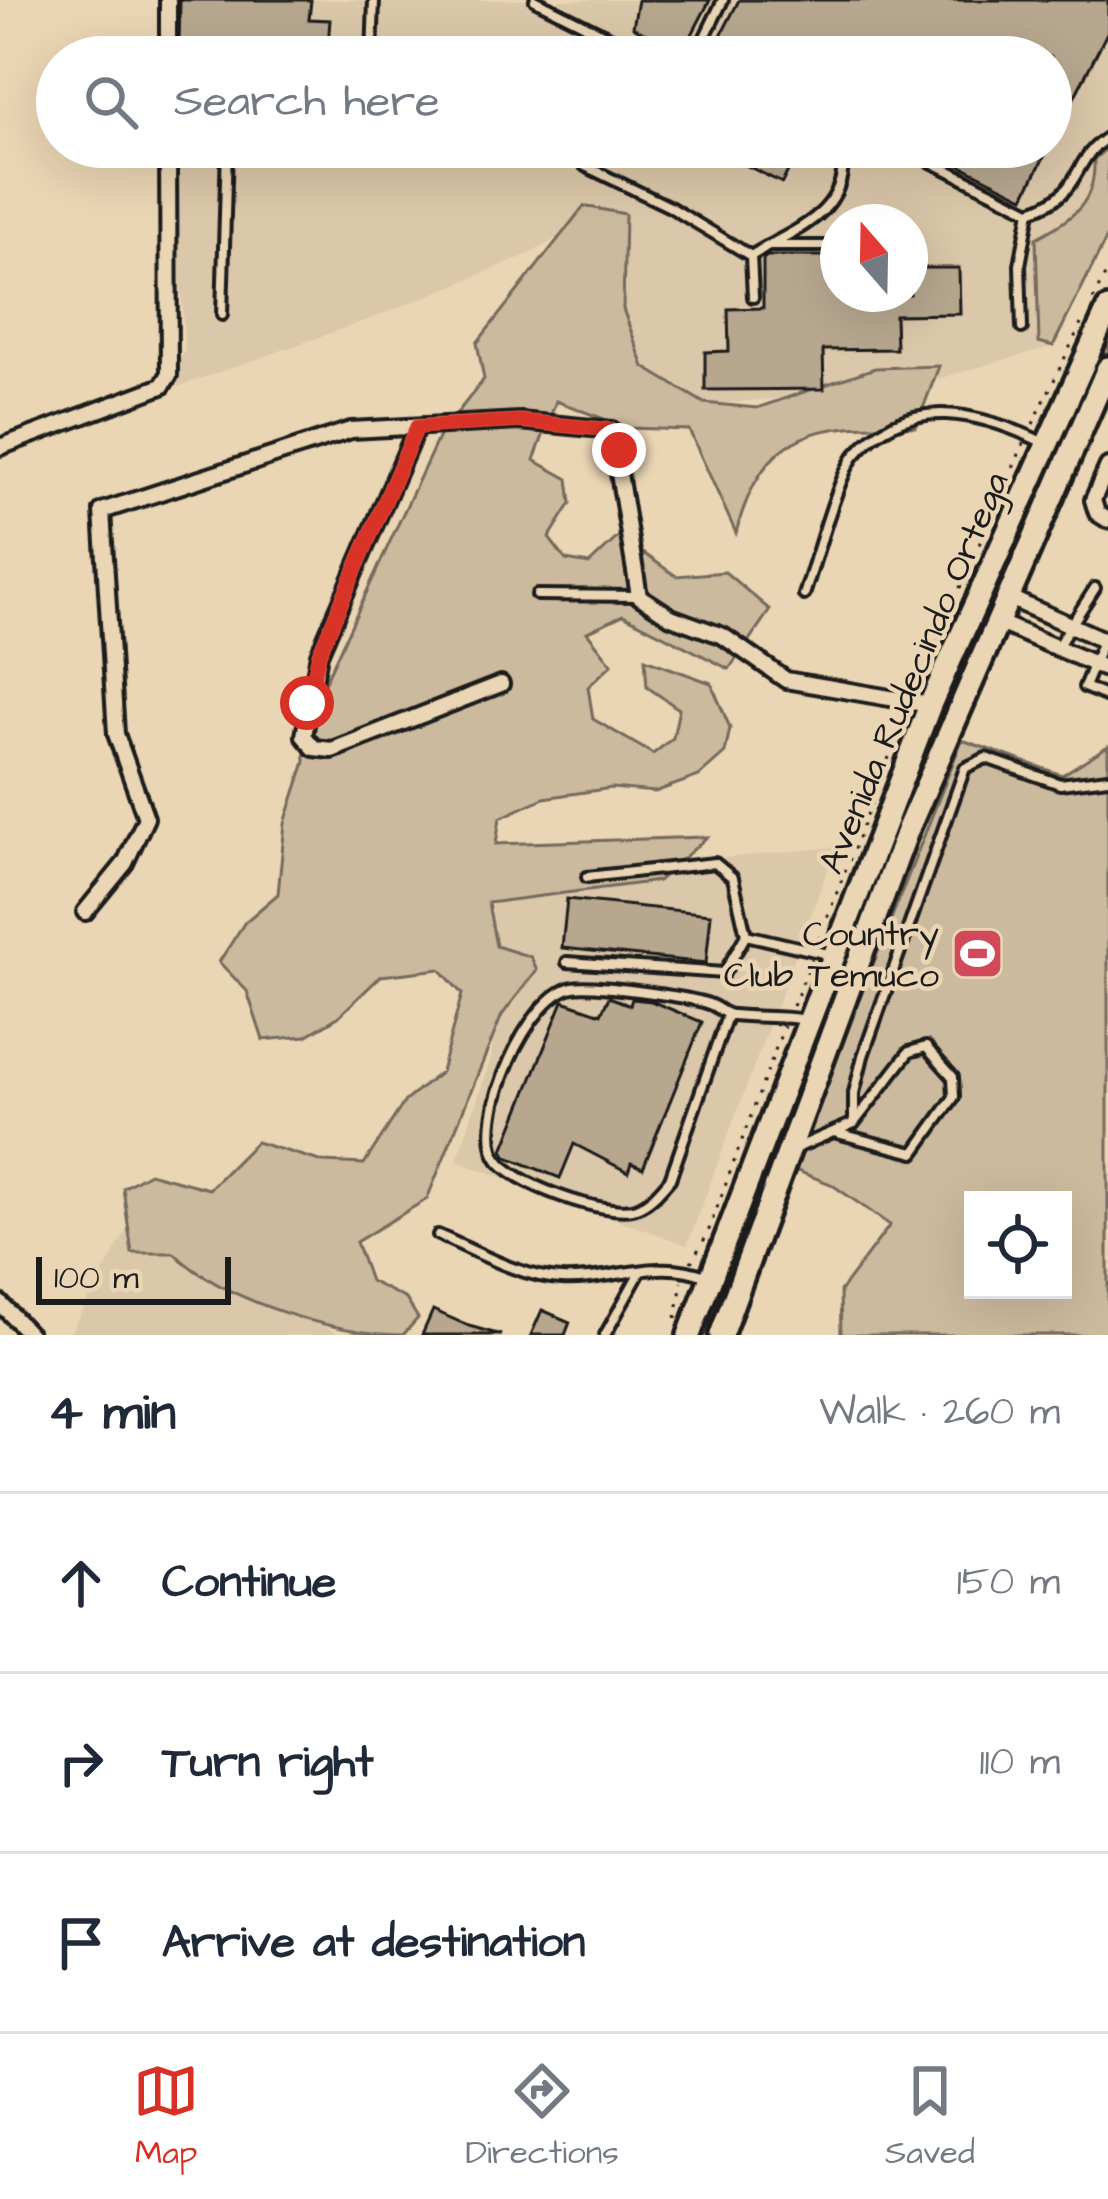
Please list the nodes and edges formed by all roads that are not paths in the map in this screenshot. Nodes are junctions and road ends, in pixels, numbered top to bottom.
1 (168, 0) edge
2 (374, 0) edge
3 (536, 0) edge
4 (723, 0) edge
5 (586, 26) junction
6 (168, 36) edge
7 (373, 36) edge
8 (589, 36) edge
9 (607, 36) edge
10 (705, 36) edge
11 (1108, 137) edge
12 (168, 168) edge
13 (226, 168) edge
14 (589, 168) edge
15 (843, 168) edge
16 (943, 168) edge
17 (1030, 211) junction
18 (767, 246) junction
19 (820, 246) edge
20 (751, 256) junction
21 (753, 297) dead end
22 (1108, 309) edge
23 (222, 315) dead end
24 (1022, 328) dead end
25 (1108, 368) edge
26 (417, 427) junction
27 (1044, 443) junction
28 (0, 447) edge
29 (1108, 466) edge
30 (1108, 520) edge
31 (1095, 588) dead end
32 (537, 595) dead end
33 (639, 596) junction
34 (804, 596) dead end
35 (1005, 596) junction
36 (995, 621) junction
37 (1068, 624) junction
38 (1106, 641) edge
39 (1057, 647) junction
40 (1101, 667) edge
41 (501, 683) dead end
42 (1108, 697) edge
43 (929, 705) junction
44 (1108, 778) edge
45 (587, 877) dead end
46 (86, 912) dead end
47 (746, 934) junction
48 (832, 955) junction
49 (567, 962) dead end
50 (728, 1016) junction
51 (808, 1021) junction
52 (854, 1123) junction
53 (838, 1133) junction
54 (791, 1150) junction
55 (438, 1235) dead end
56 (641, 1270) junction
57 (710, 1279) junction
58 (3, 1314) edge
59 (30, 1335) edge
60 (605, 1335) edge
61 (689, 1335) edge
62 (721, 1335) edge

1 - 6 street
2 - 7 lane
3 - 5 lane
4 - 10 lane
5 - 8 lane
5 - 9 lane
11 - 17 lane
12 - 28 street
13 - 23 lane
14 - 20 lane
15 - 18 lane
16 - 17 lane
17 - 24 lane
18 - 19 lane
18 - 20 lane
20 - 21 lane
22 - 27 main road, Avenida Rudecindo Ortega
25 - 35 main road, Avenida Rudecindo Ortega
26 - 33 street
26 - 41 street
26 - 46 street
27 - 34 lane
27 - 43 main road, Avenida Rudecindo Ortega
29 - 30 street
31 - 37 lane
32 - 33 lane
33 - 43 street
35 - 36 main road, Avenida Rudecindo Ortega
35 - 37 street
36 - 39 street
36 - 54 main road, Avenida Rudecindo Ortega
37 - 38 street
37 - 39 lane
38 - 40 lane
39 - 40 street
40 - 42 lane
43 - 48 main road, Avenida Rudecindo Ortega
44 - 52 lane
45 - 47 lane
47 - 48 lane
47 - 49 lane
48 - 51 main road, Avenida Rudecindo Ortega
50 - 50 lane
50 - 51 lane
51 - 57 main road, Avenida Rudecindo Ortega
52 - 53 lane
52 - 53 lane
53 - 54 lane
54 - 62 main road, Avenida Rudecindo Ortega
55 - 56 lane
56 - 57 lane
56 - 60 lane
57 - 61 main road, Avenida Rudecindo Ortega
58 - 59 street

